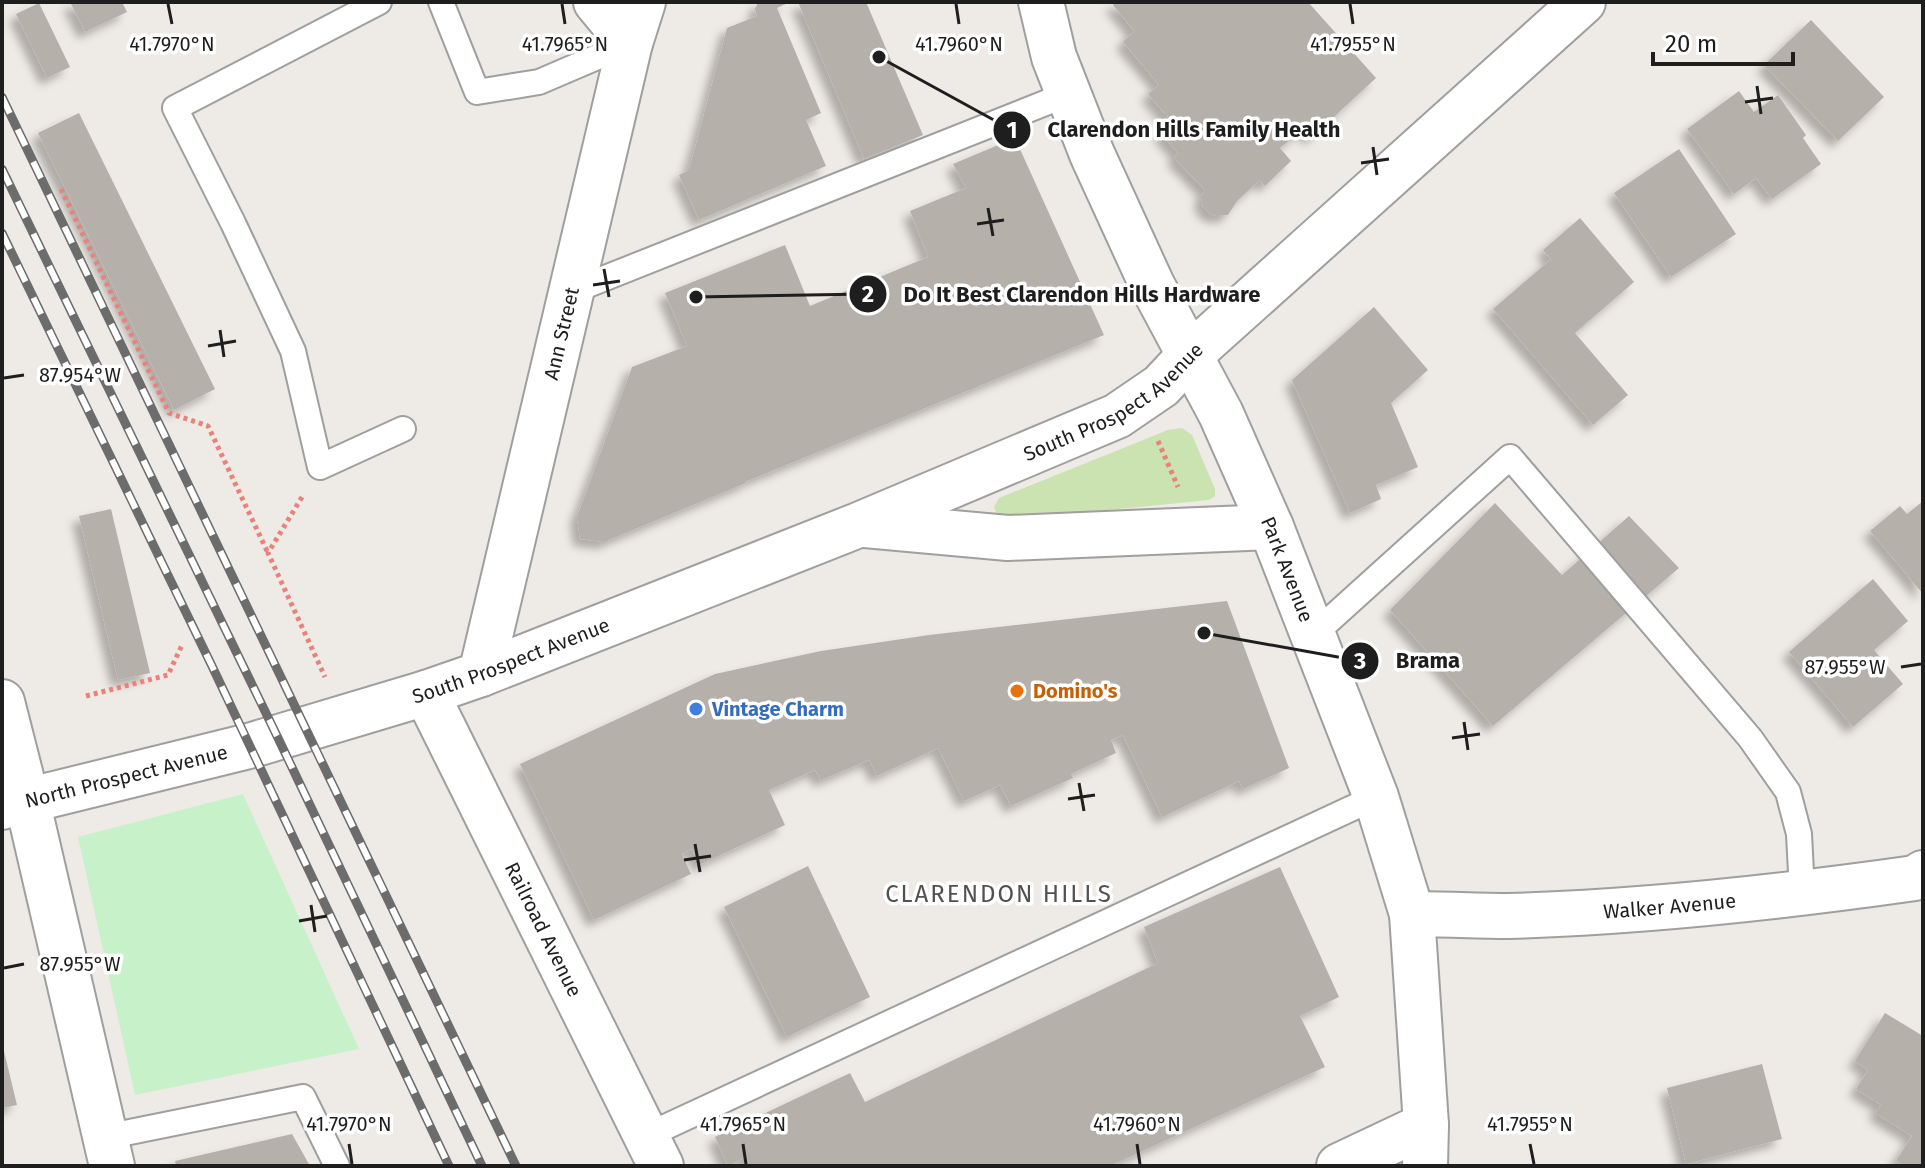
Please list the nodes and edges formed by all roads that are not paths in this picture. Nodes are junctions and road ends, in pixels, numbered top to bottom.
1 (379, 2) edge
2 (441, 2) edge
3 (596, 2) edge
4 (643, 2) edge
5 (1041, 2) edge
6 (1583, 2) edge
7 (630, 43) junction
8 (1068, 94) junction
9 (570, 292) junction
10 (1190, 355) junction
11 (403, 429) dead end
12 (858, 525) junction
13 (1271, 527) junction
14 (1313, 635) junction
15 (481, 674) junction
16 (426, 693) junction
17 (2, 702) edge
18 (249, 746) joint
19 (1376, 797) junction
20 (14, 803) edge
21 (1920, 878) edge
22 (1802, 892) junction
23 (1412, 914) junction
24 (1425, 1146) edge
25 (654, 1151) edge
26 (109, 1152) edge
27 (337, 1166) edge
28 (1339, 1166) edge

1 - 11 lane
2 - 7 lane
3 - 7 street
4 - 7 street, Ann Street
5 - 8 street, Park Avenue
6 - 10 street, South Prospect Avenue
7 - 9 street, Ann Street
8 - 9 lane
8 - 10 street, Park Avenue
9 - 15 street, Ann Street
10 - 12 street, South Prospect Avenue
10 - 13 street, Park Avenue
12 - 13 street, South Prospect Avenue
12 - 15 street, South Prospect Avenue
13 - 14 street, Park Avenue
14 - 19 street, Park Avenue
14 - 22 lane
15 - 16 street, South Prospect Avenue
16 - 18 street, South Prospect Avenue
16 - 25 street, Railroad Avenue
17 - 20 street
18 - 20 street, North Prospect Avenue
19 - 23 street, Park Avenue
19 - 25 lane
20 - 26 street
21 - 22 street, Walker Avenue
22 - 23 street, Walker Avenue
23 - 24 street, Park Avenue
24 - 28 street
26 - 27 lane

